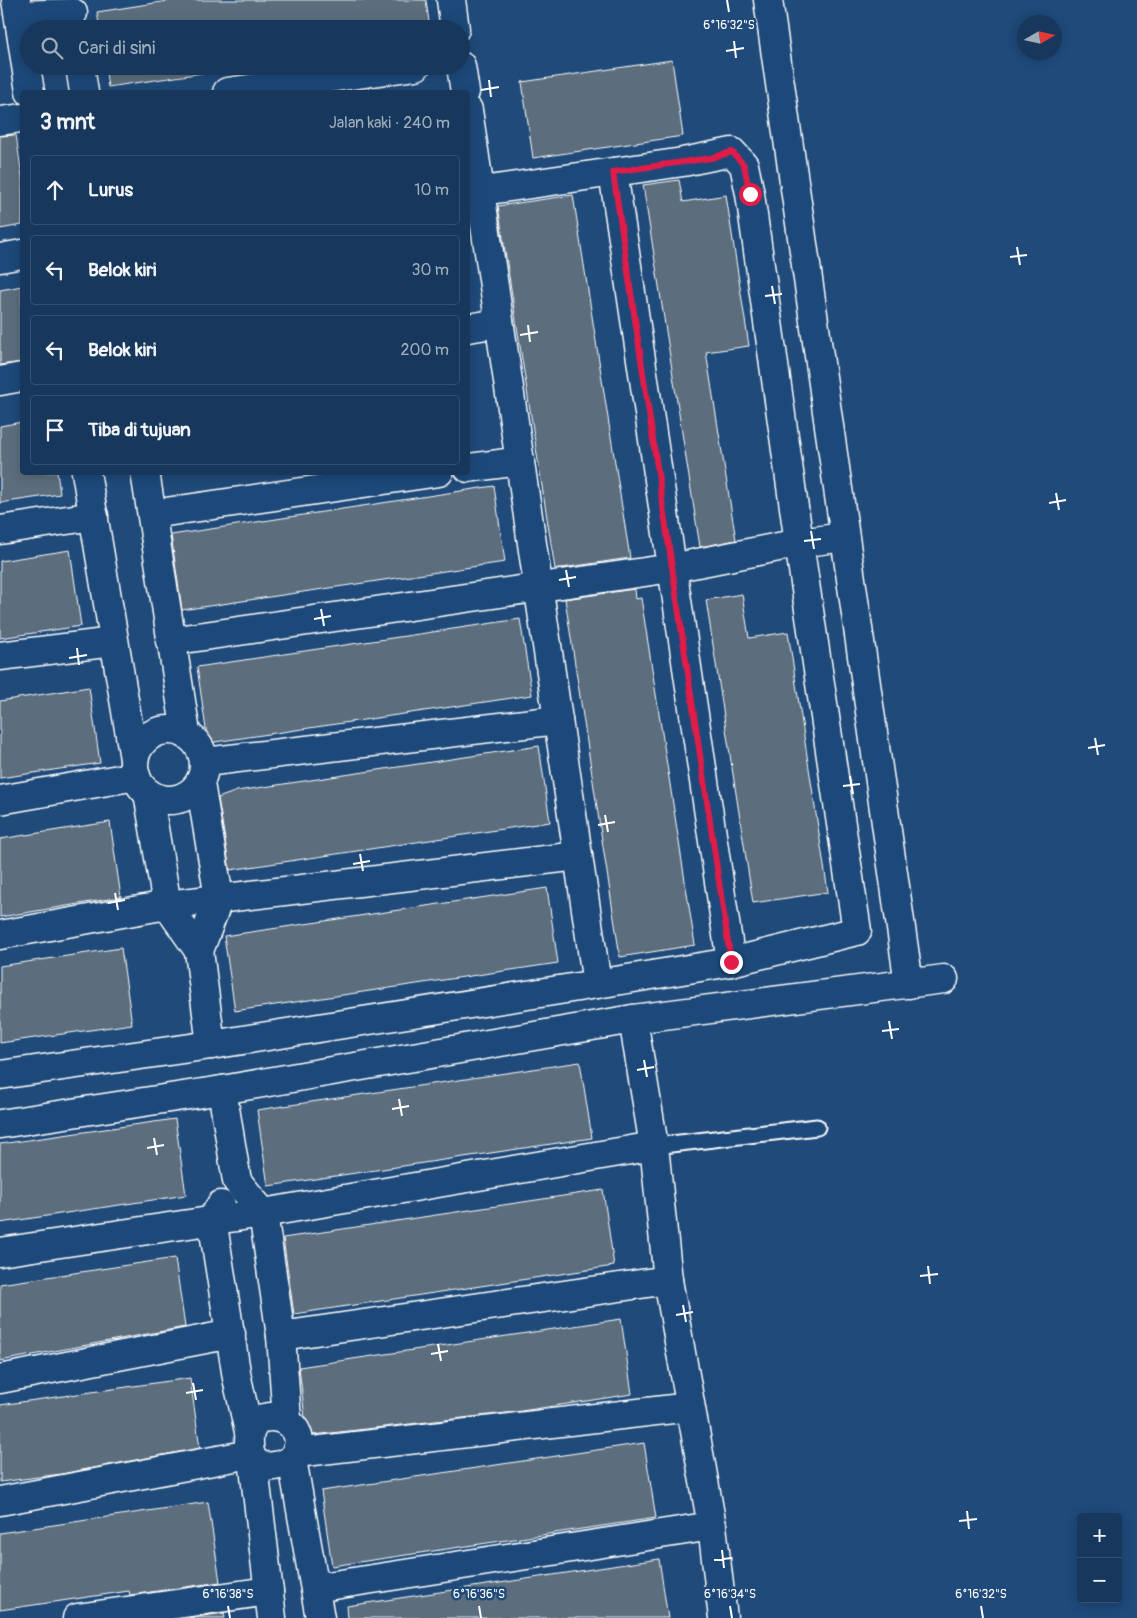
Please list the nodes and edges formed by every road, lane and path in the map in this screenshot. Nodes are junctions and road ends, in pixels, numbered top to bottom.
1 (451, 0) edge
2 (768, 0) edge
3 (18, 8) edge
4 (73, 14) edge
5 (454, 20) edge
6 (20, 22) edge
7 (28, 75) edge
8 (81, 75) edge
9 (351, 75) edge
10 (462, 75) edge
11 (30, 90) edge
12 (84, 90) edge
13 (242, 90) edge
14 (465, 90) edge
15 (20, 118) edge
16 (0, 121) edge
17 (470, 137) edge
18 (613, 172) junction
19 (474, 192) edge
20 (20, 254) edge
21 (0, 258) edge
22 (499, 323) junction
23 (470, 328) edge
24 (20, 377) edge
25 (0, 381) edge
26 (520, 461) junction
27 (470, 468) edge
28 (87, 475) edge
29 (146, 475) edge
30 (418, 475) edge
31 (152, 514) junction
32 (94, 516) junction
33 (0, 530) edge
34 (844, 537) junction
35 (799, 543) junction
36 (672, 568) junction
37 (538, 587) junction
38 (170, 640) junction
39 (113, 642) junction
40 (0, 656) edge
41 (558, 720) junction
42 (186, 733) junction
43 (203, 772) junction
44 (139, 776) junction
45 (0, 800) edge
46 (578, 856) junction
47 (219, 898) junction
48 (167, 904) junction
49 (0, 935) edge
50 (199, 951) junction
51 (731, 962) junction
52 (944, 979) dead end
53 (597, 984) junction
54 (909, 984) junction
55 (633, 1019) junction
56 (211, 1045) junction
57 (0, 1075) edge
58 (222, 1090) junction
59 (0, 1124) edge
60 (817, 1127) dead end
61 (654, 1146) junction
62 (237, 1181) junction
63 (263, 1213) junction
64 (212, 1219) junction
65 (0, 1252) edge
66 (668, 1280) junction
67 (231, 1334) junction
68 (281, 1336) junction
69 (0, 1379) edge
70 (690, 1407) junction
71 (287, 1420) junction
72 (251, 1448) junction
73 (294, 1456) junction
74 (0, 1501) edge
75 (712, 1526) junction
76 (316, 1588) junction
77 (270, 1591) junction
78 (77, 1618) edge
79 (272, 1618) edge
80 (320, 1618) edge
81 (723, 1618) edge

1 - 5 street
2 - 34 street
3 - 4 street
3 - 6 street
7 - 11 street
8 - 12 street
9 - 13 street
10 - 14 street
15 - 16 street
17 - 19 street
18 - 19 street
18 - 35 street
18 - 36 street
19 - 22 street
20 - 21 street
22 - 23 street
22 - 26 street
24 - 25 street
26 - 27 street
26 - 37 street
28 - 32 street
29 - 31 street
30 - 31 street
31 - 38 street
32 - 33 street
32 - 39 street
34 - 35 street
34 - 54 street
35 - 36 street
35 - 51 street
36 - 37 street
36 - 51 street
37 - 38 street
37 - 41 street
38 - 42 street
39 - 40 street
39 - 44 street
41 - 43 street
41 - 46 street
42 - 43 street
42 - 44 street
43 - 44 street
43 - 47 street
44 - 45 street
44 - 48 street
46 - 47 street
46 - 53 street
47 - 48 street
47 - 50 street
48 - 49 street
48 - 50 street
50 - 56 street
51 - 53 street
52 - 54 street
53 - 56 street
54 - 55 street
55 - 58 street
55 - 61 street
56 - 57 street
58 - 59 street
58 - 62 street
60 - 61 lane
61 - 63 street
61 - 66 street
62 - 63 street
62 - 64 street
63 - 64 street
63 - 68 street
64 - 65 street
64 - 67 street
66 - 68 street
66 - 70 street
67 - 69 street
67 - 72 street
68 - 71 street
70 - 73 street
70 - 75 street
71 - 72 street
71 - 73 street
72 - 73 street
72 - 74 street
72 - 77 street
73 - 76 street
75 - 76 street
75 - 81 street
76 - 80 street
77 - 78 street
77 - 79 street

